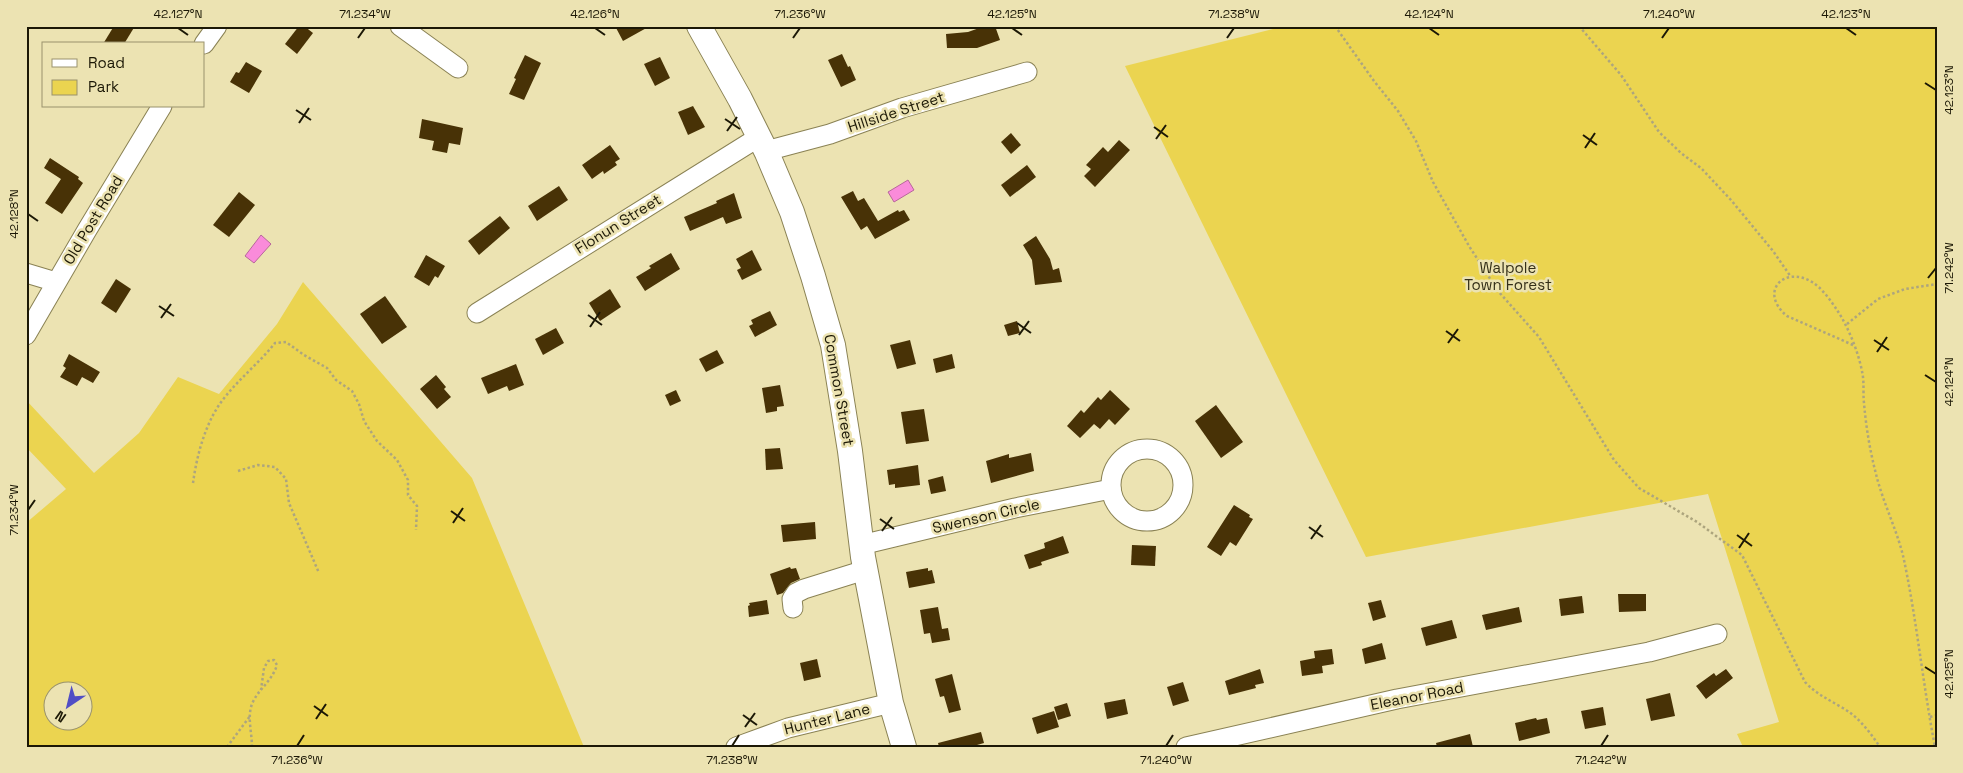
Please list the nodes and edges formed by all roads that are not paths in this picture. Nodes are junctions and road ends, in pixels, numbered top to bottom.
1 (217, 26) edge
2 (400, 26) edge
3 (699, 26) edge
4 (205, 43) edge
5 (458, 68) dead end
6 (1027, 72) dead end
7 (161, 108) edge
8 (762, 144) junction
9 (26, 273) edge
10 (56, 282) junction
11 (477, 313) dead end
12 (26, 335) edge
13 (1111, 489) dead end
14 (861, 545) junction
15 (865, 570) junction
16 (793, 608) dead end
17 (1717, 634) dead end
18 (891, 703) junction
19 (736, 747) edge
20 (904, 747) edge
21 (1186, 747) edge

1 - 4 street
2 - 5 street
3 - 8 main road, Common Street
6 - 8 street, Hillside Street
7 - 10 street, Old Post Road
8 - 11 street, Flonun Street
8 - 14 main road, Common Street
9 - 10 street
10 - 12 street, Old Post Road
13 - 14 street, Swenson Circle
14 - 15 main road, Common Street
15 - 16 street
15 - 18 main road, Common Street
17 - 21 street, Eleanor Road
18 - 19 street, Hunter Lane
18 - 20 main road, Common Street

